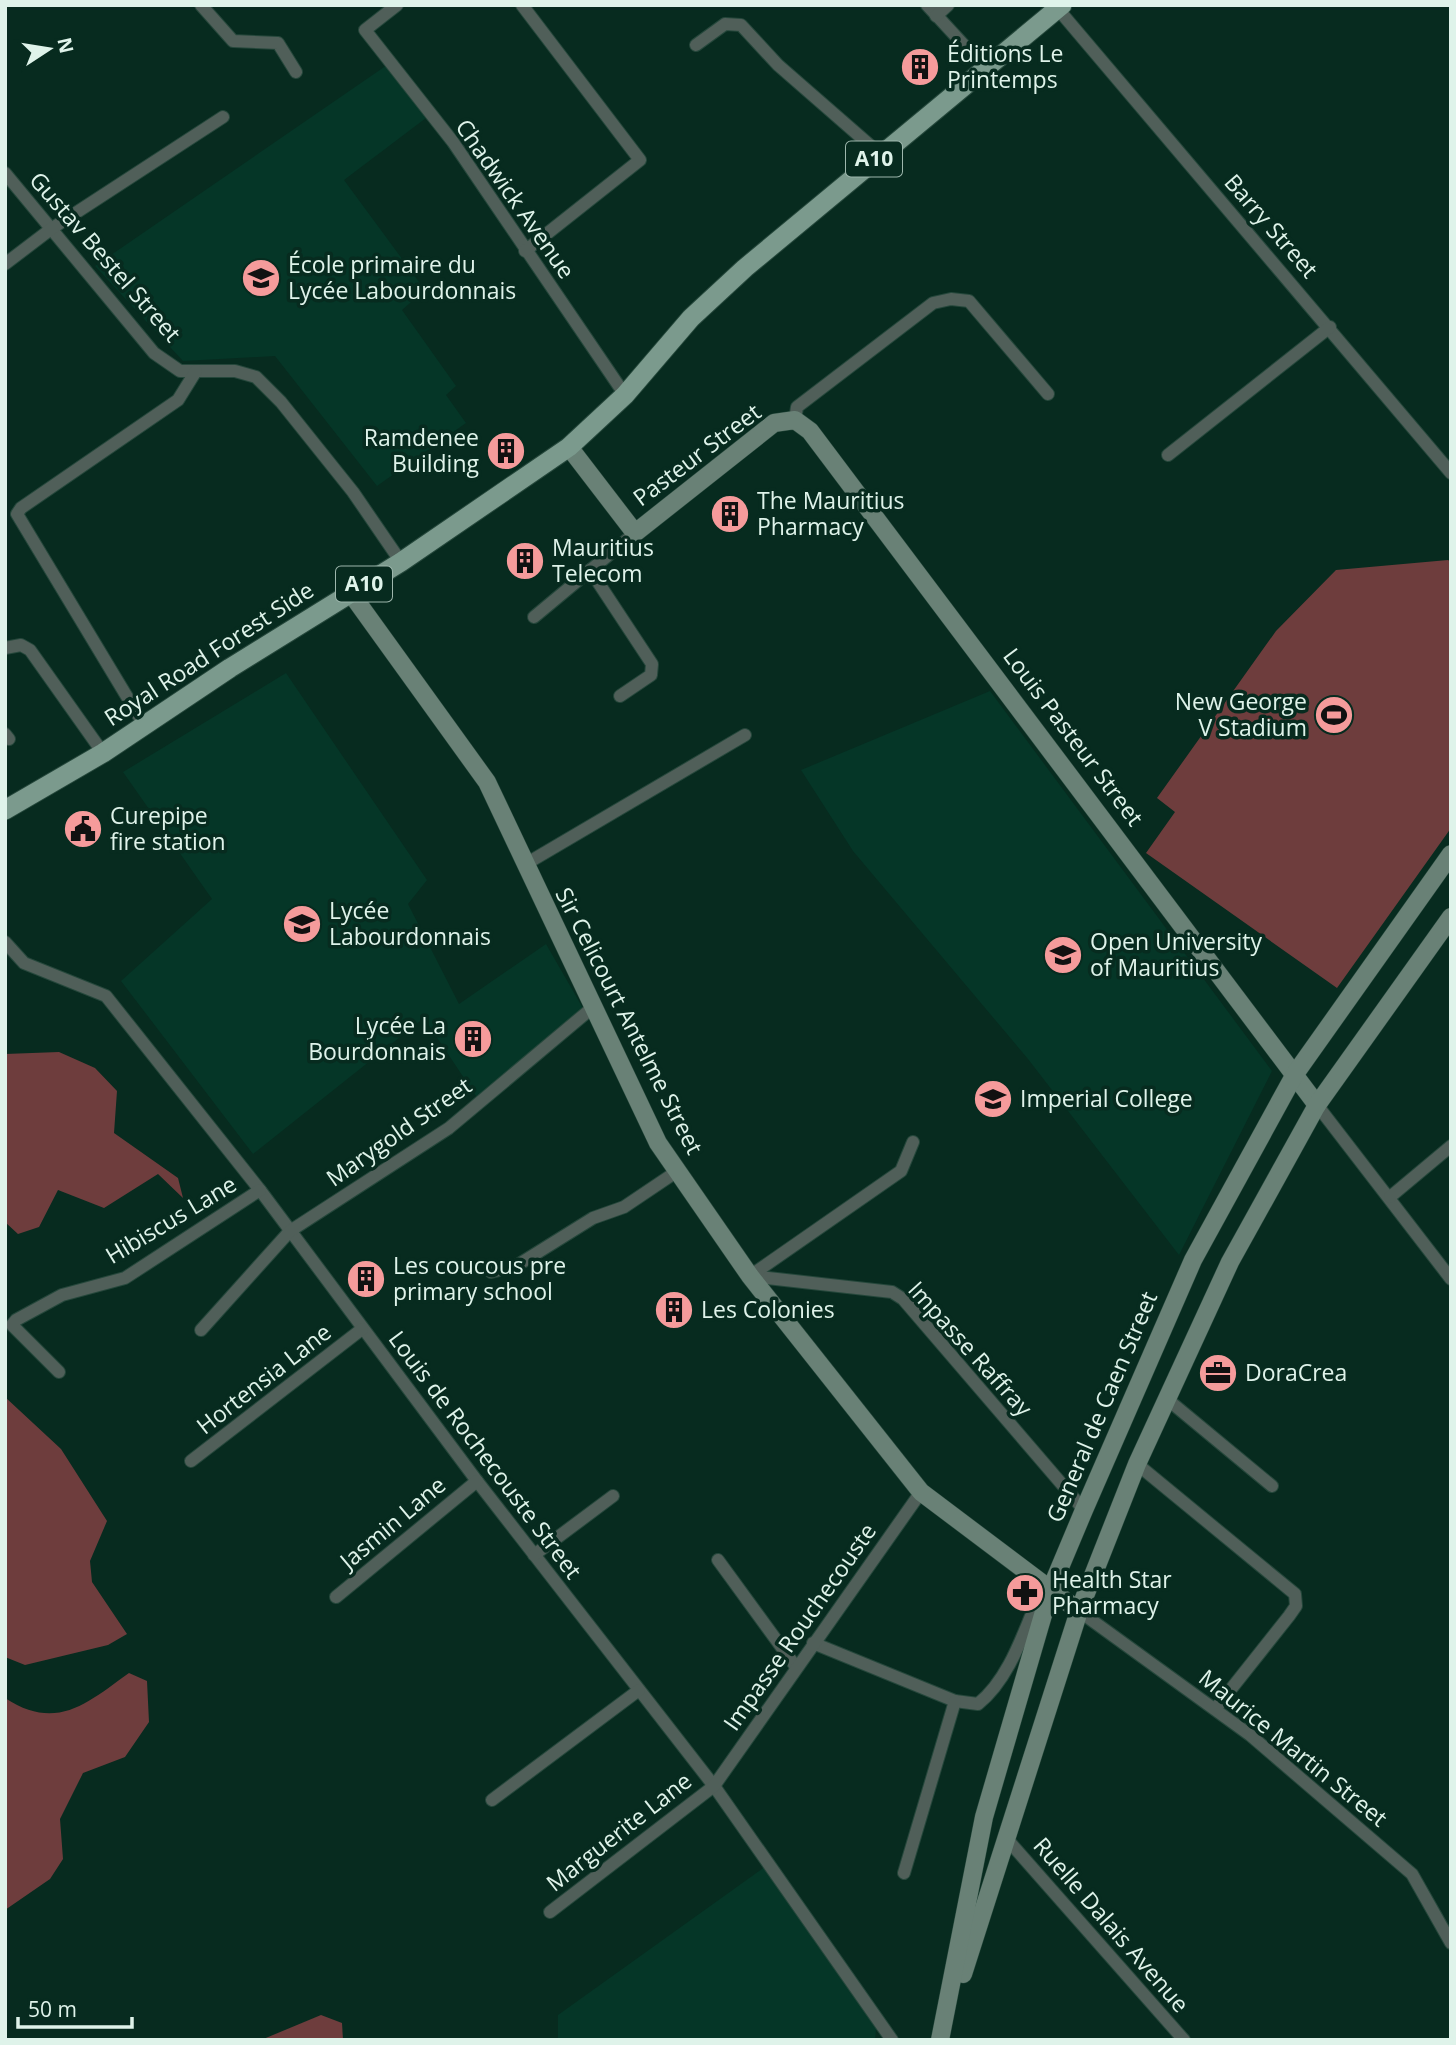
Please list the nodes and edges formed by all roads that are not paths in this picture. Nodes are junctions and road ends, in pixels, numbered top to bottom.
1 (201, 5) edge
2 (397, 5) edge
3 (522, 5) edge
4 (927, 5) edge
5 (948, 5) edge
6 (1060, 7) edge
7 (936, 16) junction
8 (696, 45) dead end
9 (985, 68) junction
10 (296, 72) dead end
11 (223, 117) dead end
12 (880, 154) junction
13 (5, 173) edge
14 (51, 229) junction
15 (525, 251) junction
16 (5, 264) edge
17 (1330, 327) junction
18 (196, 371) junction
19 (1048, 394) dead end
20 (625, 395) junction
21 (794, 420) junction
22 (810, 431) joint
23 (569, 447) junction
24 (1168, 455) dead end
25 (1451, 473) edge
26 (11, 516) edge
27 (635, 533) junction
28 (401, 562) junction
29 (590, 570) junction
30 (350, 592) junction
31 (534, 617) dead end
32 (5, 648) edge
33 (620, 696) dead end
34 (144, 726) junction
35 (745, 735) dead end
36 (103, 753) junction
37 (5, 810) edge
38 (1451, 854) edge
39 (524, 865) junction
40 (1451, 917) edge
41 (5, 942) edge
42 (592, 1008) junction
43 (1295, 1074) junction
44 (1317, 1105) junction
45 (913, 1142) dead end
46 (1451, 1146) edge
47 (676, 1172) junction
48 (260, 1190) junction
49 (1390, 1197) junction
50 (290, 1231) junction
51 (491, 1272) dead end
52 (750, 1276) junction
53 (1451, 1279) edge
54 (362, 1329) junction
55 (201, 1331) dead end
56 (58, 1372) dead end
57 (1167, 1399) junction
58 (191, 1461) dead end
59 (1137, 1464) junction
60 (477, 1481) junction
61 (1272, 1486) dead end
62 (921, 1492) junction
63 (613, 1496) dead end
64 (1083, 1510) junction
65 (534, 1555) junction
66 (719, 1560) dead end
67 (1047, 1588) junction
68 (336, 1597) dead end
69 (1079, 1611) junction
70 (813, 1643) junction
71 (796, 1667) junction
72 (639, 1690) junction
73 (955, 1701) junction
74 (1216, 1708) junction
75 (714, 1786) junction
76 (492, 1800) dead end
77 (1006, 1838) junction
78 (904, 1873) dead end
79 (550, 1912) dead end
80 (1450, 1939) edge
81 (892, 2040) edge
82 (941, 2040) edge
83 (1184, 2040) edge

1 - 10 street
2 - 15 street, Chadwick Avenue
3 - 15 street
4 - 7 street
5 - 7 street
6 - 9 main road, A10
6 - 17 street, Barry Street
7 - 9 street
8 - 12 street
9 - 12 main road, A10
11 - 14 street
12 - 20 main road, Royal Road Forest Side / A10
13 - 14 street, Gustav Bestel Street
14 - 16 street
14 - 18 street, Gustav Bestel Street
15 - 20 street, Chadwick Avenue
17 - 24 street
17 - 25 street, Barry Street
18 - 26 street
18 - 28 street, Gustav Bestel Street
19 - 21 street
20 - 23 main road, Royal Road Forest Side / A10
21 - 22 street, Pasteur Street
21 - 27 street, Pasteur Street
22 - 43 street, Louis Pasteur Street
23 - 27 street, Pasteur Street
23 - 28 main road, Royal Road Forest Side / A10
26 - 34 street
27 - 29 street
28 - 30 main road, Royal Road Forest Side / A10
29 - 31 street
29 - 33 street
30 - 34 main road, Royal Road Forest Side / A10
30 - 39 street, Sir Celicourt Antelme Street
32 - 36 street
34 - 36 main road, Royal Road Forest Side / A10
35 - 39 street
36 - 37 main road, Royal Road Forest Side / A10
38 - 43 street, General de Caen Street
39 - 42 street, Sir Celicourt Antelme Street
40 - 44 street, General de Caen Street
41 - 48 street, Louis de Rochecouste Street
42 - 47 street, Sir Celicourt Antelme Street
42 - 50 street, Marygold Street
43 - 44 street, Louis Pasteur Street
43 - 64 street, General de Caen Street
44 - 49 street
44 - 57 street, General de Caen Street
45 - 52 street
46 - 49 street
47 - 51 street
47 - 52 street, Sir Celicourt Antelme Street
48 - 50 street, Louis de Rochecouste Street
48 - 56 street, Hibiscus Lane
49 - 53 street
50 - 54 street, Louis de Rochecouste Street
50 - 55 street, Marygold Street
52 - 62 street, Sir Celicourt Antelme Street
52 - 64 street, Impasse Raffray
54 - 58 street, Hortensia Lane
54 - 60 street, Louis de Rochecouste Street
57 - 59 street, General de Caen Street
57 - 61 street
59 - 69 street, General de Caen Street
59 - 74 street
60 - 65 street, Louis de Rochecouste Street
60 - 68 street, Jasmin Lane
62 - 67 street, Sir Celicourt Antelme Street
62 - 70 street, Impasse Rouchecouste
63 - 65 street
64 - 67 street, General de Caen Street
65 - 72 street, Louis de Rochecouste Street
66 - 71 street
67 - 69 street, Sir Celicourt Antelme Street
67 - 73 street
67 - 82 street, General de Caen Street
69 - 74 street, Maurice Martin Street
69 - 77 street, General de Caen Street
70 - 71 street, Impasse Rouchecouste
70 - 73 street
71 - 75 street, Impasse Rouchecouste
72 - 75 street, Louis de Rochecouste Street
72 - 76 street
73 - 78 street
74 - 80 street, Maurice Martin Street
75 - 79 street, Marguerite Lane
75 - 81 street, Louis de Rochecouste Street
77 - 82 street, General de Caen Street
77 - 83 street, Ruelle Dalais Avenue

